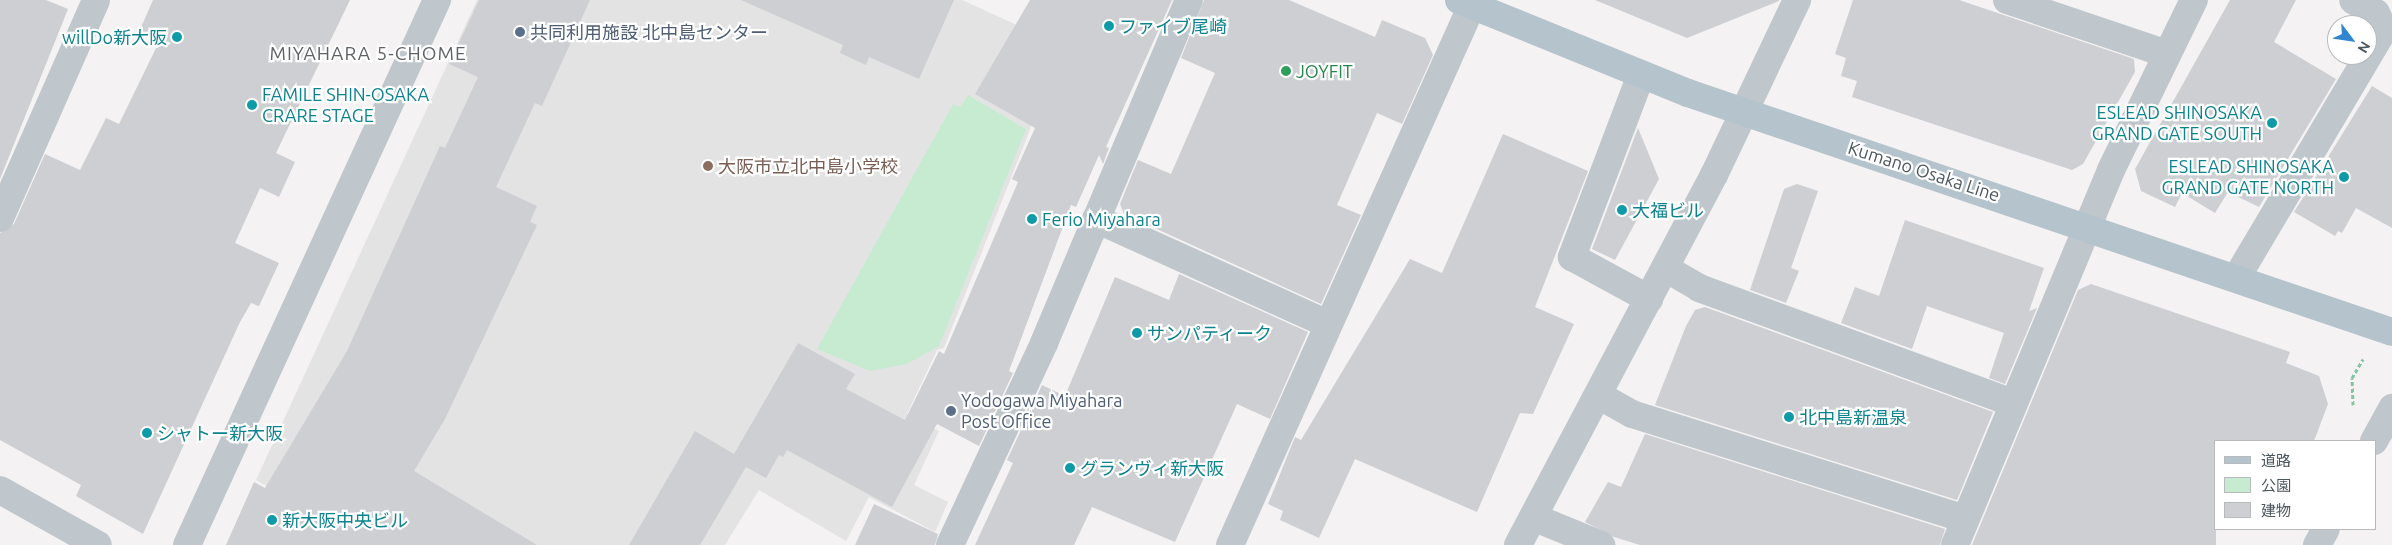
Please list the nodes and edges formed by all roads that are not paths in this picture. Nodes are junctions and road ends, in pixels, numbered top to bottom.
1 (96, 0) edge
2 (437, 0) edge
3 (1189, 0) edge
4 (1797, 0) edge
5 (2007, 0) edge
6 (2194, 0) edge
7 (2353, 0) edge
8 (1465, 3) edge
9 (2168, 54) junction
10 (1641, 75) junction
11 (1745, 111) junction
12 (0, 218) edge
13 (1096, 219) junction
14 (2088, 226) junction
15 (1665, 268) junction
16 (2236, 277) junction
17 (1649, 299) junction
18 (1328, 324) junction
19 (2386, 330) edge
20 (1598, 395) junction
21 (2013, 403) junction
22 (2392, 408) edge
23 (2375, 440) edge
24 (0, 490) edge
25 (1533, 517) junction
26 (1965, 519) junction
27 (2325, 530) edge
28 (98, 545) edge
29 (187, 545) edge
30 (950, 545) edge
31 (1230, 545) edge
32 (1518, 545) edge
33 (1601, 545) edge
34 (1955, 545) edge
35 (2317, 545) edge

1 - 12 street
2 - 29 street
3 - 13 street
4 - 11 street
5 - 9 street
6 - 9 street
7 - 16 street
8 - 10 main road, Kumano Osaka Line
8 - 18 street
9 - 14 street
10 - 11 main road, Kumano Osaka Line
10 - 17 street
11 - 14 main road, Kumano Osaka Line
11 - 15 street
13 - 18 street
13 - 30 street
14 - 16 main road, Kumano Osaka Line
14 - 21 street
15 - 17 street
15 - 21 street
16 - 19 main road, Kumano Osaka Line
17 - 20 street
18 - 31 street
20 - 25 street
20 - 26 street
21 - 26 street
22 - 23 street
24 - 28 street
25 - 32 street
25 - 33 street
26 - 34 street
27 - 35 street

